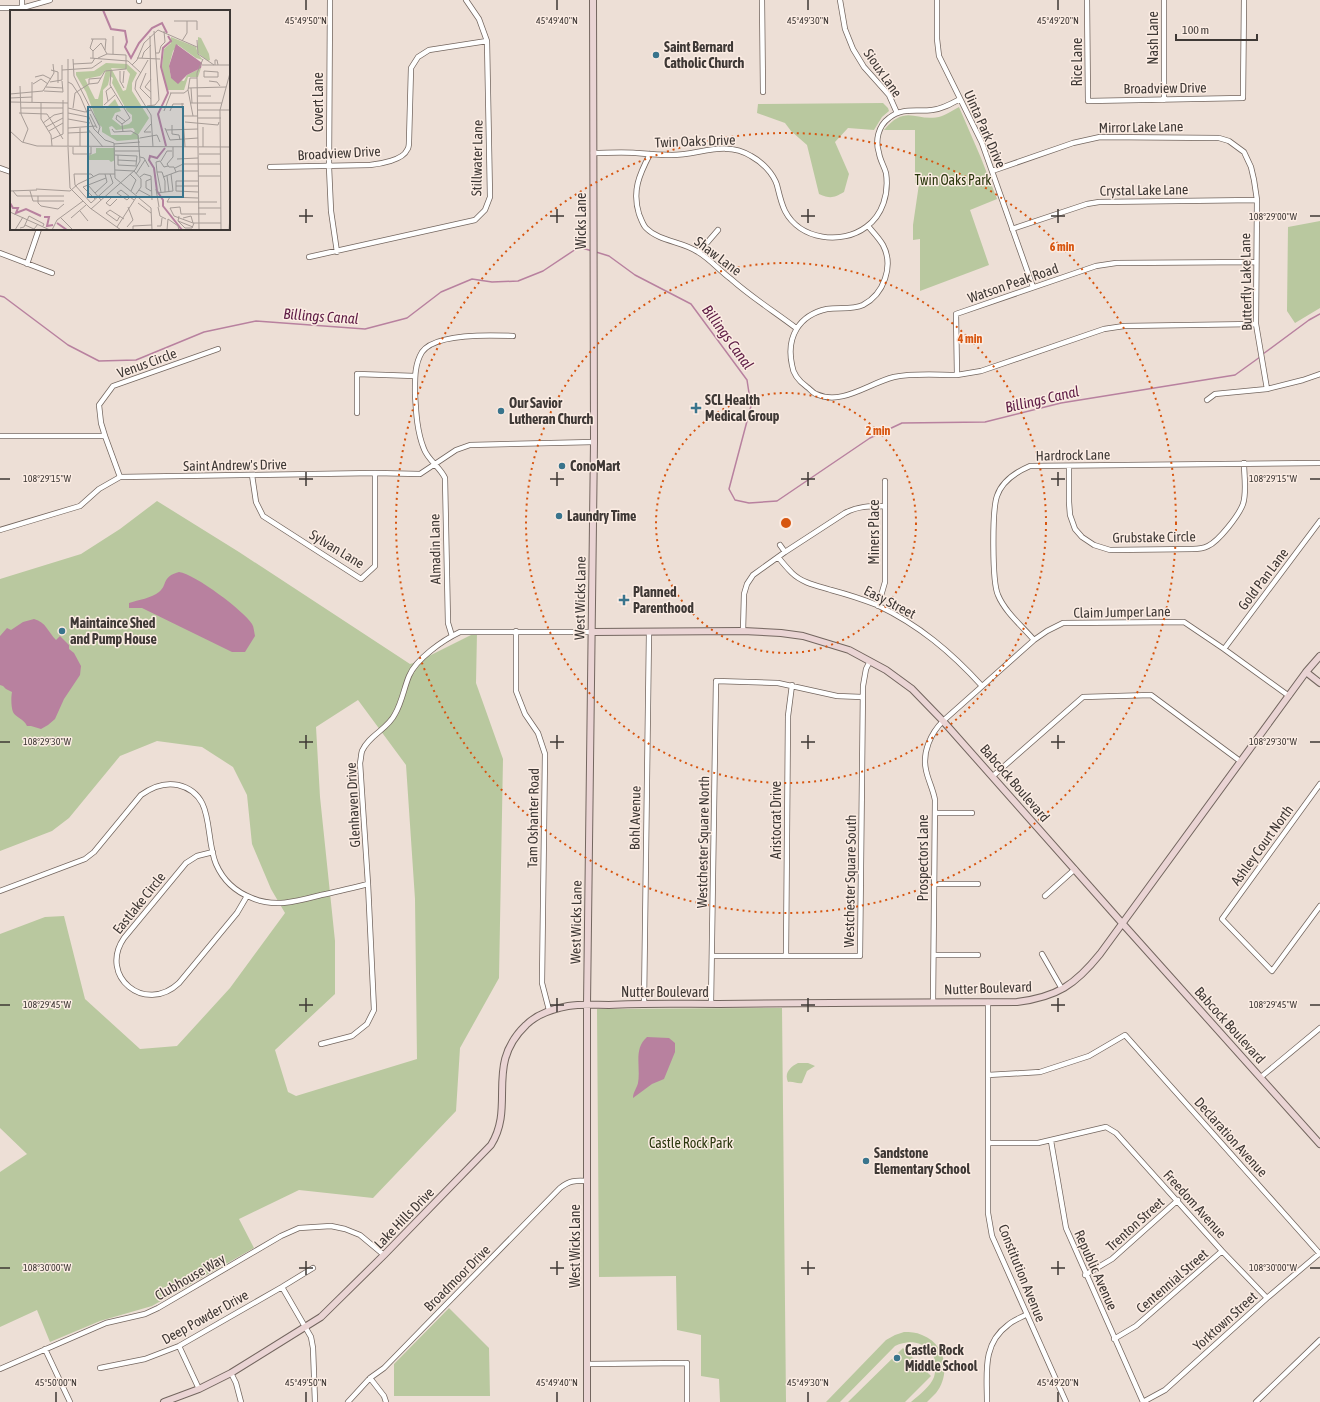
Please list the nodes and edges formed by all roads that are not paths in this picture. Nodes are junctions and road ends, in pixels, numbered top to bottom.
1 (22, 0) edge
2 (50, 0) edge
3 (330, 0) edge
4 (466, 0) edge
5 (593, 0) edge
6 (762, 0) edge
7 (840, 0) edge
8 (937, 0) edge
9 (1087, 0) edge
10 (1164, 0) edge
11 (1244, 0) edge
12 (0, 8) edge
13 (22, 8) junction
14 (487, 41) junction
15 (763, 92) dead end
16 (960, 99) junction
17 (1164, 100) junction
18 (1088, 101) joint
19 (897, 113) junction
20 (1244, 152) joint
21 (593, 153) junction
22 (650, 154) junction
23 (270, 167) dead end
24 (329, 167) junction
25 (0, 168) edge
26 (992, 171) junction
27 (10, 172) edge
28 (1257, 200) junction
29 (868, 226) junction
30 (1012, 229) junction
31 (40, 230) edge
32 (718, 230) dead end
33 (337, 252) junction
34 (699, 252) junction
35 (0, 253) edge
36 (309, 257) dead end
37 (1256, 262) junction
38 (27, 264) junction
39 (52, 273) dead end
40 (1033, 287) junction
41 (1256, 324) junction
42 (796, 328) junction
43 (513, 336) dead end
44 (218, 349) dead end
45 (1320, 374) edge
46 (957, 375) junction
47 (415, 376) junction
48 (1267, 389) junction
49 (1208, 400) dead end
50 (357, 413) dead end
51 (0, 436) edge
52 (105, 436) junction
53 (594, 442) junction
54 (1244, 463) junction
55 (1320, 463) edge
56 (436, 465) junction
57 (1068, 466) junction
58 (374, 473) junction
59 (252, 476) junction
60 (120, 477) junction
61 (885, 481) dead end
62 (885, 506) junction
63 (1320, 522) edge
64 (0, 530) edge
65 (1082, 537) junction
66 (1077, 541) dead end
67 (780, 545) dead end
68 (785, 552) junction
69 (778, 557) junction
70 (878, 606) junction
71 (516, 631) junction
72 (743, 631) junction
73 (592, 632) junction
74 (649, 632) junction
75 (452, 636) junction
76 (1034, 640) junction
77 (1224, 649) junction
78 (1320, 656) edge
79 (870, 661) junction
80 (1306, 672) junction
81 (1320, 684) edge
82 (792, 685) junction
83 (982, 686) junction
84 (1289, 696) junction
85 (862, 697) junction
86 (943, 721) junction
87 (1240, 761) junction
88 (993, 776) junction
89 (1320, 784) edge
90 (935, 813) junction
91 (972, 813) dead end
92 (213, 852) junction
93 (1075, 869) junction
94 (368, 884) junction
95 (934, 884) junction
96 (978, 884) dead end
97 (0, 891) edge
98 (247, 896) junction
99 (1045, 896) dead end
100 (1320, 906) edge
101 (1122, 923) junction
102 (1042, 954) dead end
103 (934, 955) junction
104 (978, 955) dead end
105 (712, 956) junction
106 (786, 956) junction
107 (1062, 989) junction
108 (933, 1002) junction
109 (988, 1002) junction
110 (644, 1003) junction
111 (711, 1004) junction
112 (587, 1005) junction
113 (548, 1010) junction
114 (1320, 1029) edge
115 (321, 1044) dead end
116 (988, 1075) junction
117 (1261, 1077) junction
118 (1051, 1141) junction
119 (989, 1143) junction
120 (1320, 1144) edge
121 (587, 1181) junction
122 (1178, 1200) junction
123 (1222, 1251) junction
124 (1320, 1253) edge
125 (384, 1255) junction
126 (313, 1268) dead end
127 (1085, 1274) junction
128 (282, 1287) junction
129 (1267, 1298) junction
130 (1027, 1314) junction
131 (305, 1327) junction
132 (1114, 1338) junction
133 (1320, 1340) edge
134 (179, 1346) junction
135 (45, 1349) junction
136 (587, 1364) junction
137 (100, 1368) dead end
138 (0, 1369) edge
139 (231, 1373) junction
140 (370, 1378) junction
141 (199, 1389) junction
142 (70, 1402) edge
143 (164, 1402) edge
144 (242, 1402) edge
145 (315, 1402) edge
146 (348, 1402) edge
147 (386, 1402) edge
148 (587, 1402) edge
149 (688, 1402) edge
150 (987, 1402) edge
151 (1066, 1402) edge
152 (1143, 1402) edge
153 (1256, 1402) edge

1 - 13 street
2 - 13 street
3 - 24 street, Covert Lane
4 - 14 street, Stillwater Lane
5 - 21 street, Wicks Lane
6 - 15 street
7 - 19 street, Sioux Lane
8 - 16 street, Uinta Park Drive
9 - 18 street, Rice Lane
10 - 17 street, Nash Lane
11 - 17 street, Broadview Drive
12 - 13 street
14 - 24 street, Broadview Drive
14 - 33 street, Stillwater Lane
16 - 19 street, Twin Oaks Drive
16 - 26 street, Uinta Park Drive
17 - 18 street, Broadview Drive
19 - 29 street, Twin Oaks Drive
20 - 26 street, Mirror Lake Lane
20 - 28 street, Butterfly Lake Lane
21 - 22 street, Twin Oaks Drive
21 - 53 street, Wicks Lane
22 - 29 street, Twin Oaks Drive
22 - 34 street, Shaw Lane
23 - 24 street, Broadview Drive
24 - 33 street, Covert Lane
25 - 27 street
26 - 30 street, Uinta Park Drive
28 - 30 street, Crystal Lake Lane
28 - 37 street, Butterfly Lake Lane
29 - 42 street
30 - 40 street, Uinta Park Drive
31 - 38 street
32 - 34 street
33 - 36 street, Stillwater Lane
34 - 42 street, Shaw Lane
35 - 38 street
37 - 40 street, Watson Peak Road
37 - 41 street, Butterfly Lake Lane
38 - 39 street
40 - 46 street, Watson Peak Road
41 - 46 street
41 - 48 street, Butterfly Lake Lane
42 - 46 street
43 - 47 street, Almadin Lane
44 - 52 street, Venus Circle
45 - 48 street
47 - 50 street
47 - 56 street, Almadin Lane
48 - 49 street
51 - 52 street
52 - 60 street, Venus Circle
53 - 56 street, Saint Andrew's Drive
53 - 73 street, West Wicks Lane
54 - 55 street, Hardrock Lane
54 - 57 street, Hardrock Lane
54 - 65 street, Grubstake Circle
56 - 58 street, Saint Andrew's Drive
56 - 75 street, Almadin Lane
57 - 65 street, Grubstake Circle
57 - 76 street, Hardrock Lane
58 - 59 street, Saint Andrew's Drive
58 - 59 street, Sylvan Lane
59 - 60 street, Saint Andrew's Drive
60 - 64 street, Saint Andrew's Drive
61 - 62 street, Miners Place
62 - 68 street
62 - 70 street, Miners Place
63 - 77 street, Gold Pan Lane
65 - 66 street
67 - 68 street
68 - 69 street
69 - 70 street, Easy Street
69 - 72 street
70 - 83 street, Easy Street
71 - 73 street, Glenhaven Drive
71 - 75 street, Glenhaven Drive
71 - 113 street, Tam Oshanter Road
72 - 74 street, Babcock Boulevard
72 - 79 street, Babcock Boulevard
73 - 74 street, Babcock Boulevard
73 - 112 street, West Wicks Lane
74 - 110 street, Bohl Avenue
75 - 94 street, Glenhaven Drive
76 - 77 street, Claim Jumper Lane
76 - 83 street, Claim Jumper Lane
77 - 84 street, Claim Jumper Lane
78 - 80 street, Nutter Boulevard
79 - 85 street, Westchester Square South
79 - 86 street, Babcock Boulevard
80 - 81 street
80 - 84 street, Nutter Boulevard
82 - 85 street
82 - 105 street, Westchester Square North
82 - 106 street, Aristocrat Drive
83 - 86 street, Claim Jumper Lane
84 - 87 street, Nutter Boulevard
85 - 106 street, Westchester Square South
86 - 88 street, Babcock Boulevard
86 - 90 street, Prospectors Lane
87 - 88 street
87 - 101 street, Nutter Boulevard
88 - 93 street, Babcock Boulevard
89 - 100 street, Ashley Court North
90 - 91 street
90 - 95 street, Prospectors Lane
92 - 97 street
92 - 98 street
92 - 98 street, Eastlake Circle
93 - 99 street
93 - 101 street, Babcock Boulevard
94 - 98 street
94 - 115 street, Glenhaven Drive
95 - 96 street
95 - 103 street, Prospectors Lane
101 - 107 street, Nutter Boulevard
101 - 117 street, Babcock Boulevard
102 - 107 street
103 - 104 street
103 - 108 street, Prospectors Lane
105 - 106 street, Westchester Square South
105 - 111 street, Westchester Square North
107 - 109 street, Nutter Boulevard
108 - 109 street, Nutter Boulevard
108 - 111 street, Nutter Boulevard
109 - 116 street, Constitution Avenue
110 - 111 street, Nutter Boulevard
110 - 112 street, Nutter Boulevard
112 - 113 street, Lake Hills Drive
112 - 121 street, West Wicks Lane
113 - 125 street, Lake Hills Drive
114 - 117 street
116 - 119 street, Constitution Avenue
116 - 124 street, Declaration Avenue
117 - 120 street, Babcock Boulevard
118 - 119 street
118 - 122 street, Freedom Avenue
118 - 127 street, Republic Avenue
119 - 130 street, Constitution Avenue
121 - 136 street, West Wicks Lane
121 - 140 street, Broadmoor Drive
122 - 123 street, Freedom Avenue
122 - 127 street, Trenton Street
123 - 129 street, Freedom Avenue
123 - 132 street, Centennial Street
124 - 129 street, Yorktown Street
125 - 131 street, Lake Hills Drive
125 - 135 street, Clubhouse Way
126 - 128 street, Deep Powder Drive
127 - 132 street, Republic Avenue
128 - 131 street
128 - 134 street, Deep Powder Drive
129 - 152 street, Yorktown Street
130 - 150 street
130 - 151 street, Constitution Avenue
131 - 139 street, Lake Hills Drive
131 - 145 street
132 - 152 street, Republic Avenue
133 - 153 street
134 - 137 street, Deep Powder Drive
134 - 141 street
135 - 138 street, Clubhouse Way
135 - 142 street
136 - 148 street, West Wicks Lane
136 - 149 street
139 - 141 street, Lake Hills Drive
139 - 144 street
140 - 146 street, Broadmoor Drive
140 - 147 street
141 - 143 street, Lake Hills Drive

